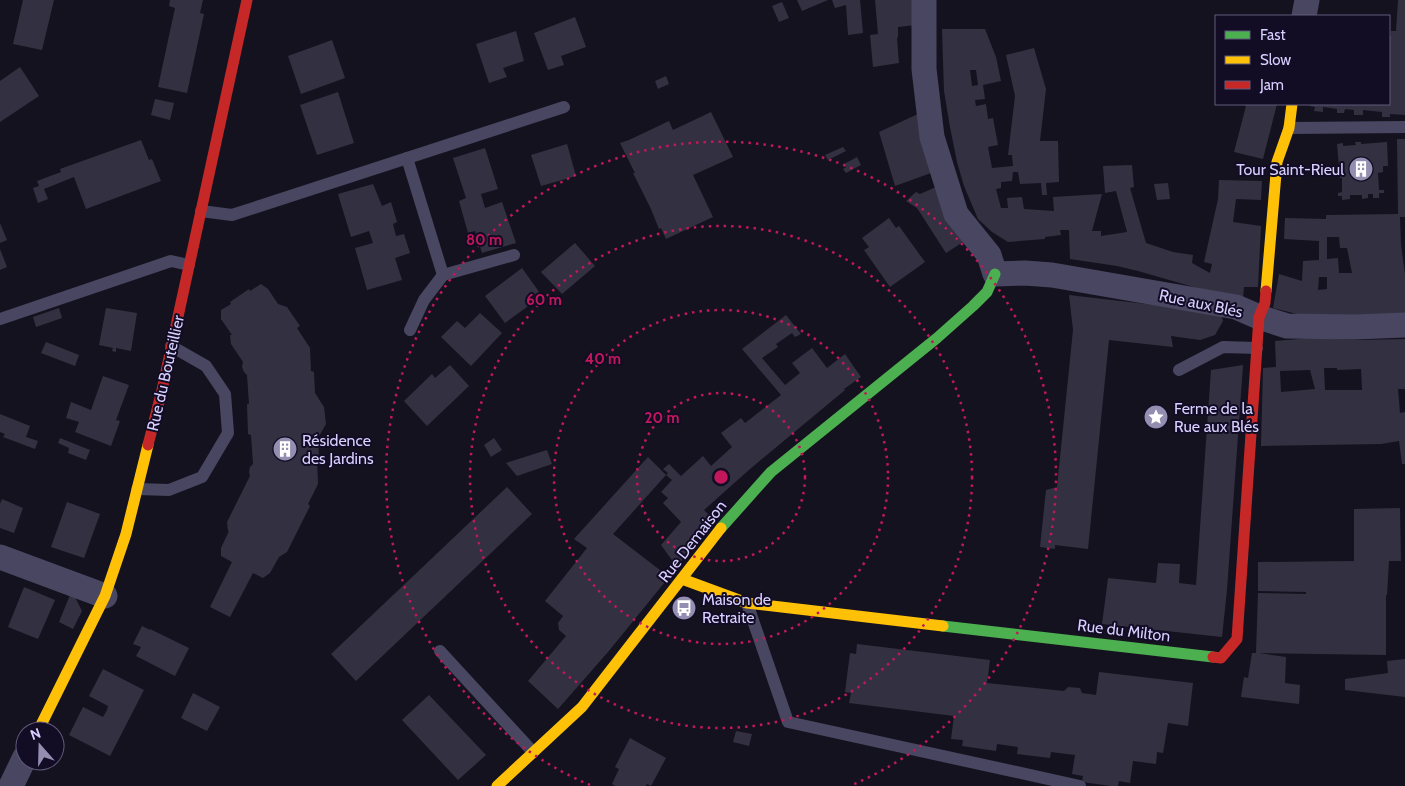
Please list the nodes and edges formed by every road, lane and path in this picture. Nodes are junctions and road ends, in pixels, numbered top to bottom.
1 (247, 0) edge
2 (924, 0) edge
3 (1306, 0) edge
4 (1304, 15) edge
5 (1292, 105) edge
6 (564, 107) dead end
7 (1405, 127) edge
8 (1289, 128) junction
9 (407, 158) junction
10 (201, 211) junction
11 (514, 255) dead end
12 (189, 265) junction
13 (995, 274) junction
14 (443, 276) junction
15 (1259, 317) junction
16 (0, 319) edge
17 (1405, 325) edge
18 (410, 330) dead end
19 (172, 346) junction
20 (1257, 348) junction
21 (1179, 370) dead end
22 (137, 489) junction
23 (0, 558) edge
24 (682, 579) junction
25 (105, 596) junction
26 (747, 603) junction
27 (440, 651) dead end
28 (43, 721) edge
29 (533, 752) junction
30 (18, 771) edge
31 (11, 786) edge
32 (497, 786) edge
33 (1080, 786) edge

1 - 10 street, Rue du Bouteillier
2 - 13 street
3 - 4 street
5 - 8 street, Rue du Milton
6 - 9 lane
7 - 8 lane
8 - 15 street, Rue du Milton
9 - 10 lane
9 - 14 lane
10 - 12 street, Rue du Bouteillier
11 - 14 lane
12 - 16 lane
12 - 19 street, Rue du Bouteillier
13 - 15 street, Rue aux Blés
13 - 24 street, Rue Demaison
14 - 18 lane
15 - 17 street, Rue aux Blés
15 - 20 street, Rue du Milton
19 - 22 street, Rue du Bouteillier
19 - 22 lane
20 - 21 lane
20 - 26 street, Rue du Milton
22 - 25 street, Rue du Bouteillier
23 - 25 street
24 - 26 street, Rue du Milton
24 - 29 street, Rue Demaison
25 - 28 street, Rue du Bouteillier
26 - 33 lane
27 - 29 lane
29 - 32 street, Rue Demaison
30 - 31 street

